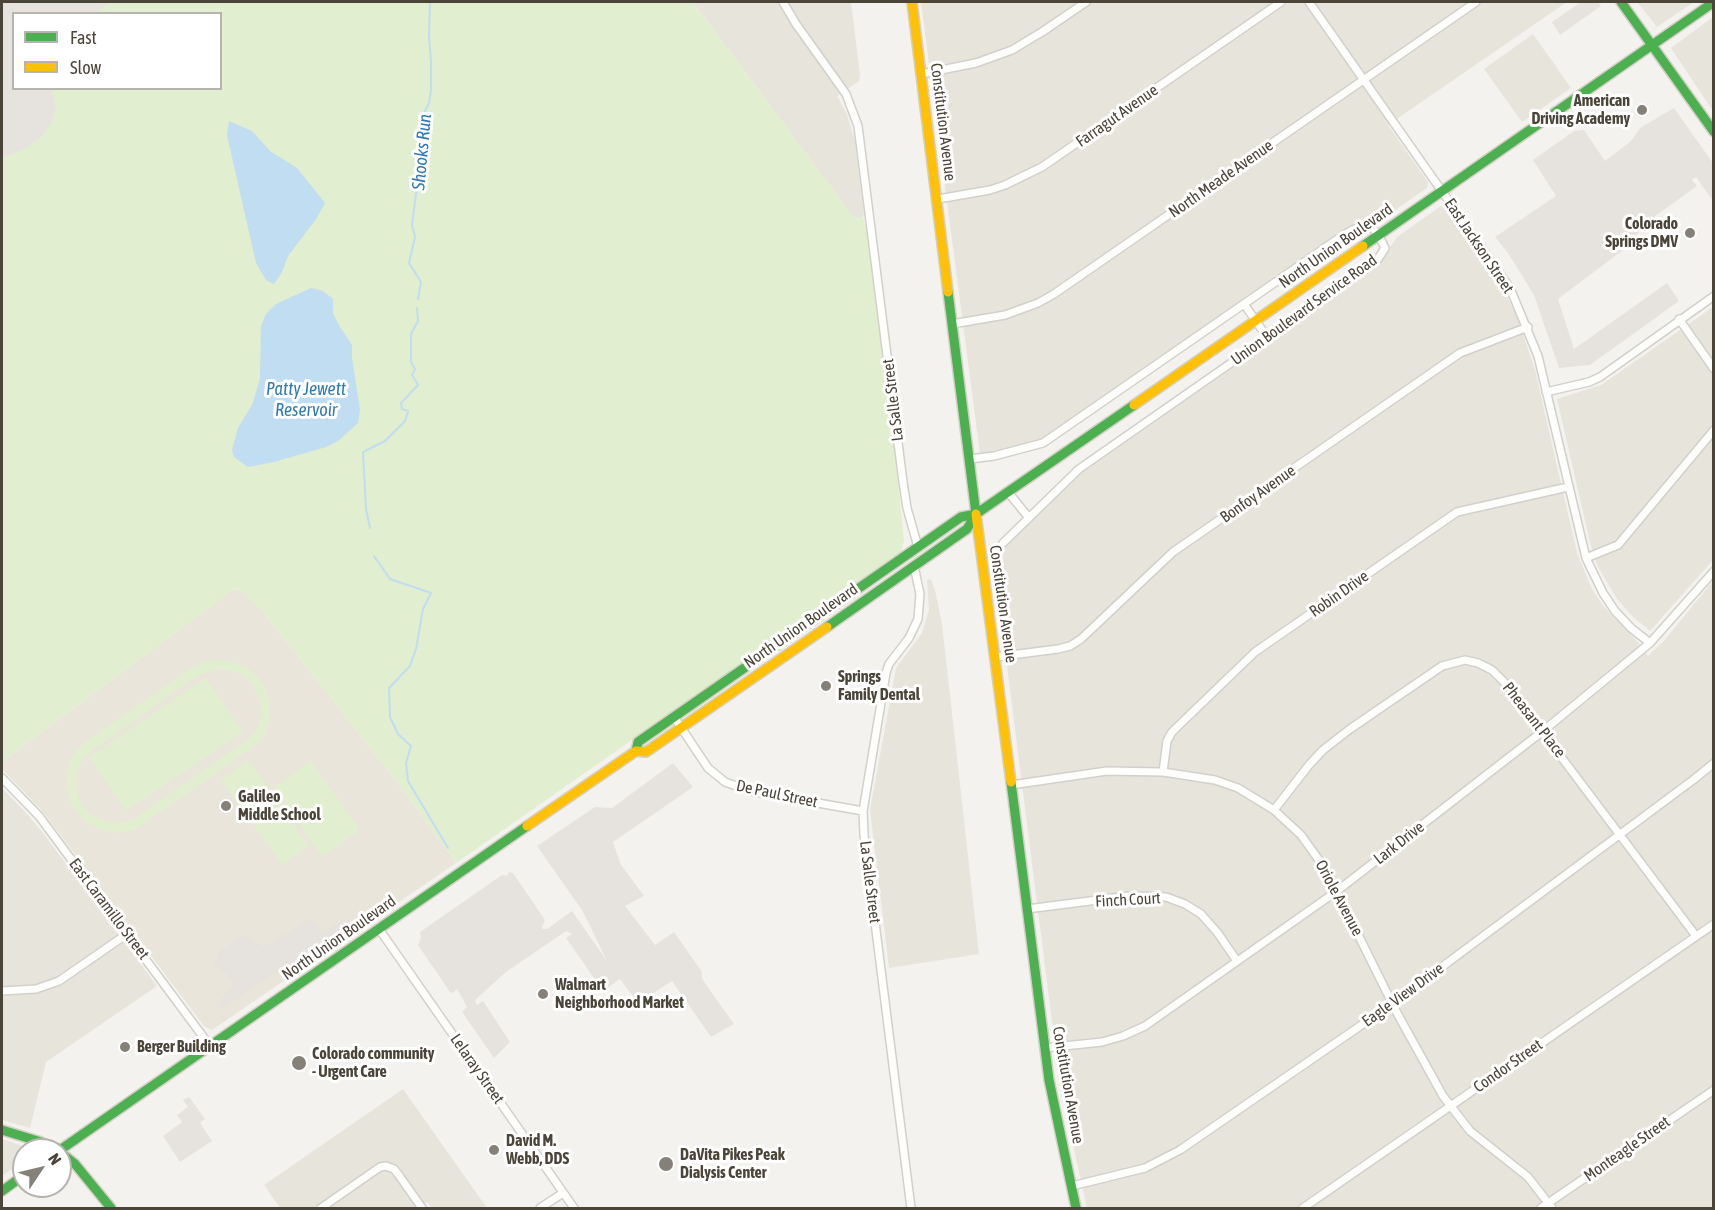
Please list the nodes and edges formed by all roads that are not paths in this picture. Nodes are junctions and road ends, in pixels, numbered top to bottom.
1 (783, 2) edge
2 (912, 2) edge
3 (1086, 2) edge
4 (1281, 2) edge
5 (1309, 2) edge
6 (1476, 2) edge
7 (1621, 2) edge
8 (1713, 3) edge
9 (1652, 46) junction
10 (921, 74) junction
11 (1364, 80) junction
12 (1713, 132) edge
13 (1442, 190) junction
14 (938, 199) junction
15 (1379, 236) junction
16 (1713, 296) edge
17 (1244, 304) junction
18 (1679, 319) junction
19 (1256, 321) junction
20 (952, 324) junction
21 (1528, 327) junction
22 (1267, 337) junction
23 (1713, 369) edge
24 (1546, 392) junction
25 (1713, 429) edge
26 (970, 459) junction
27 (1568, 487) junction
28 (1008, 492) junction
29 (976, 514) junction
30 (1029, 518) junction
31 (1003, 543) dead end
32 (918, 547) junction
33 (1586, 558) junction
34 (914, 566) junction
35 (1713, 571) edge
36 (1650, 644) junction
37 (995, 657) junction
38 (674, 717) junction
39 (681, 728) junction
40 (1543, 731) junction
41 (636, 751) junction
42 (1713, 763) edge
43 (1163, 772) junction
44 (2, 778) edge
45 (1011, 785) junction
46 (1274, 810) junction
47 (863, 811) junction
48 (1620, 834) junction
49 (1337, 891) junction
50 (1027, 909) junction
51 (1713, 924) edge
52 (379, 929) junction
53 (127, 934) junction
54 (1696, 936) junction
55 (1238, 961) junction
56 (2, 991) edge
57 (1392, 1004) junction
58 (210, 1046) junction
59 (1044, 1048) junction
60 (1713, 1090) edge
61 (1450, 1106) junction
62 (2, 1130) edge
63 (27, 1138) edge
64 (72, 1142) edge
65 (72, 1162) edge
66 (1072, 1186) junction
67 (563, 1193) junction
68 (1550, 1206) edge
69 (111, 1209) edge
70 (321, 1209) edge
71 (422, 1209) edge
72 (540, 1209) edge
73 (574, 1209) edge
74 (911, 1209) edge
75 (1076, 1209) edge
76 (1303, 1209) edge
77 (1541, 1209) edge

1 - 32 street, La Salle Street
2 - 10 main road, Constitution Avenue
3 - 10 street
4 - 14 street, Farragut Avenue
5 - 11 street, East Jackson Street
6 - 11 street, North Meade Avenue
7 - 9 main road
8 - 9 main road, North Union Boulevard
9 - 12 main road
9 - 13 main road, North Union Boulevard
10 - 14 main road, Constitution Avenue
11 - 13 street, East Jackson Street
11 - 20 street, North Meade Avenue
13 - 15 main road, North Union Boulevard
13 - 21 street, East Jackson Street
14 - 20 main road, Constitution Avenue
15 - 17 street, Union Boulevard Service Road
15 - 19 main road, North Union Boulevard
15 - 22 street, Union Boulevard Service Road
16 - 18 street
17 - 19 street
17 - 26 street, Union Boulevard Service Road
18 - 23 street
18 - 24 street
19 - 22 street
19 - 28 main road, North Union Boulevard
20 - 26 main road, Constitution Avenue
21 - 24 street, East Jackson Street
21 - 37 street, Bonfoy Avenue
22 - 30 street, Union Boulevard Service Road
24 - 27 street, East Jackson Street
25 - 33 street
26 - 29 main road, Constitution Avenue
27 - 33 street, East Jackson Street
27 - 43 street, Robin Drive
28 - 29 main road, North Union Boulevard
28 - 30 street
29 - 32 main road, North Union Boulevard
29 - 34 main road, North Union Boulevard
29 - 37 main road, Constitution Avenue
30 - 31 street, Union Boulevard Service Road
32 - 38 main road, North Union Boulevard
33 - 36 street, East Jackson Street
34 - 39 main road, North Union Boulevard
34 - 47 street, La Salle Street
35 - 36 street, Lark Drive
36 - 40 street, Lark Drive
37 - 45 main road, Constitution Avenue
38 - 39 street, De Paul Street
38 - 41 main road, North Union Boulevard
39 - 41 main road, North Union Boulevard
39 - 47 street, De Paul Street
40 - 46 street, Pheasant Place
40 - 48 street, Pheasant Place
40 - 49 street, Lark Drive
41 - 52 main road, North Union Boulevard
42 - 48 street, Eagle View Drive
43 - 45 street, Oriole Avenue
43 - 46 street, Oriole Avenue
44 - 53 street, East Caramillo Street
45 - 50 main road, Constitution Avenue
46 - 49 street, Oriole Avenue
47 - 74 street, La Salle Street
48 - 54 street, Pheasant Place
48 - 57 street, Eagle View Drive
49 - 55 street, Lark Drive
49 - 57 street, Oriole Avenue
50 - 55 street, Finch Court
50 - 59 main road, Constitution Avenue
51 - 54 street, Condor Street
52 - 58 main road, North Union Boulevard
52 - 67 street, Lelaray Street
53 - 56 street
53 - 58 street, East Caramillo Street
54 - 61 street, Condor Street
55 - 59 street, Lark Drive
57 - 61 street, Oriole Avenue
57 - 66 street, Eagle View Drive
58 - 64 main road, North Union Boulevard
59 - 66 main road, Constitution Avenue
60 - 68 street, Monteagle Street
61 - 68 street, Oriole Avenue
61 - 76 street, Condor Street
62 - 63 main road
65 - 69 main road
66 - 75 main road, Constitution Avenue
67 - 72 street
67 - 73 street, Lelaray Street
68 - 77 street, Monteagle Street
70 - 71 street

